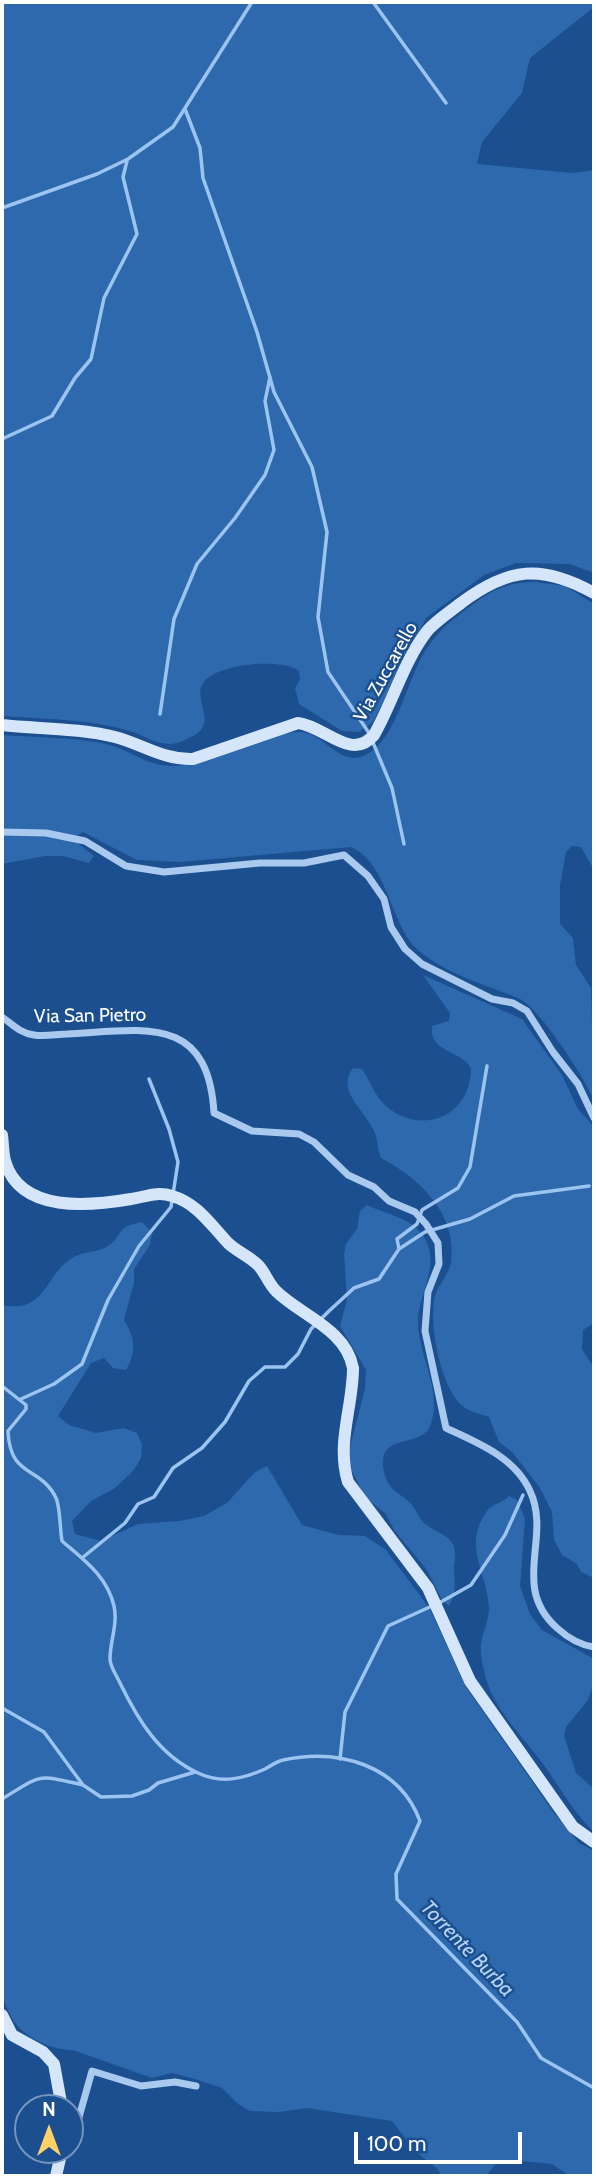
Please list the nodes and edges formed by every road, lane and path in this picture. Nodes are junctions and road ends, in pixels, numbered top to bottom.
1 (594, 593) edge
2 (2, 725) edge
3 (2, 832) edge
4 (2, 1017) edge
5 (594, 1118) edge
6 (2, 1135) edge
7 (594, 1647) edge
8 (594, 1842) edge
9 (2, 2015) edge
10 (196, 2086) dead end
11 (59, 2094) edge
12 (84, 2099) edge

1 - 2 street, Via Zuccarello
3 - 5 street
4 - 7 street, Via San Pietro
6 - 8 street
9 - 11 street
10 - 12 street

